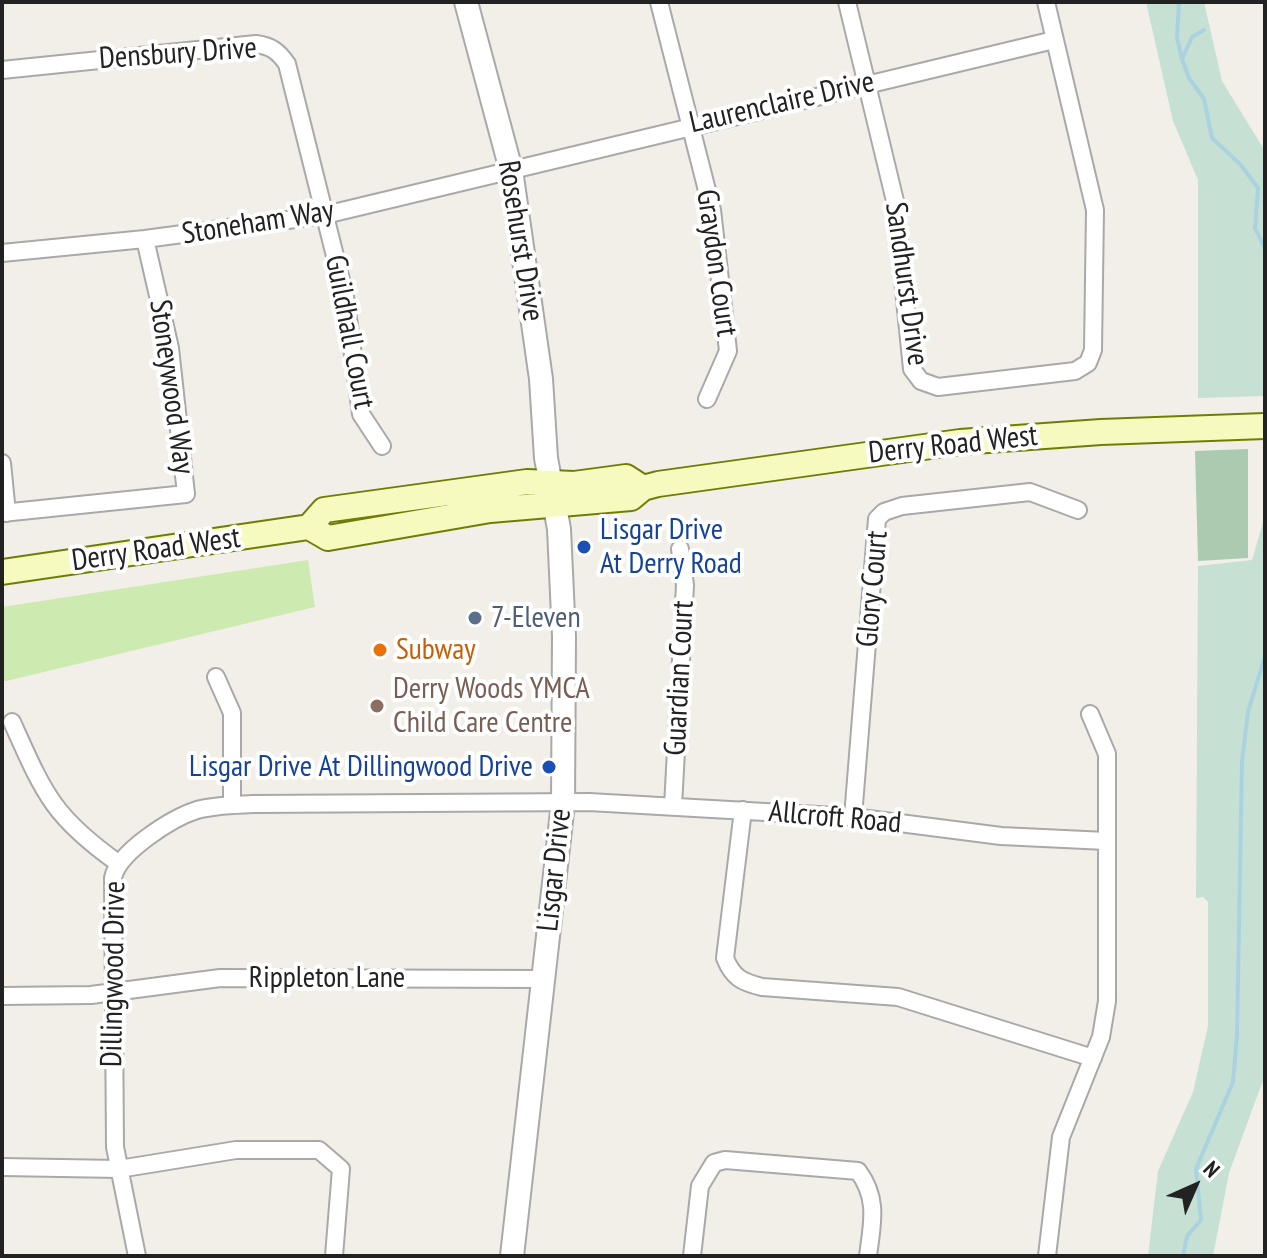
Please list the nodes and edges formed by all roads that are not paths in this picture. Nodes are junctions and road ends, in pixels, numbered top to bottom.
1 (466, 2) edge
2 (659, 2) edge
3 (847, 2) edge
4 (1046, 2) edge
5 (1054, 40) junction
6 (2, 70) edge
7 (868, 82) junction
8 (691, 125) junction
9 (511, 170) junction
10 (325, 215) junction
11 (145, 239) junction
12 (2, 253) edge
13 (707, 399) dead end
14 (1265, 426) edge
15 (382, 446) dead end
16 (2, 463) edge
17 (553, 495) junction
18 (1078, 510) dead end
19 (4, 513) edge
20 (680, 549) dead end
21 (2, 572) edge
22 (216, 677) dead end
23 (1090, 714) dead end
24 (12, 722) dead end
25 (563, 803) junction
26 (232, 805) junction
27 (673, 806) junction
28 (743, 810) junction
29 (853, 817) junction
30 (1106, 841) junction
31 (118, 863) junction
32 (543, 979) junction
33 (112, 992) junction
34 (2, 996) edge
35 (1093, 1058) junction
36 (2, 1167) edge
37 (119, 1169) junction
38 (137, 1256) edge
39 (334, 1256) edge
40 (512, 1256) edge
41 (692, 1256) edge
42 (868, 1256) edge
43 (1047, 1256) edge

1 - 9 street, Rosehurst Drive
2 - 8 street, Graydon Court
3 - 7 street, Sandhurst Drive
4 - 5 street, Sandhurst Drive
5 - 7 street, Laurenclaire Drive
5 - 7 street, Sandhurst Drive
6 - 10 street, Densbury Drive
7 - 8 street, Laurenclaire Drive
8 - 9 street, Laurenclaire Drive
8 - 13 street, Graydon Court
9 - 10 street, Stoneham Way
9 - 17 street, Rosehurst Drive
10 - 11 street, Stoneham Way
10 - 15 street, Guildhall Court
11 - 12 street, Stoneham Way
11 - 19 street, Stoneywood Way
14 - 17 main road, Derry Road West
16 - 19 street
17 - 21 main road, Derry Road West
17 - 25 street, Lisgar Drive
18 - 29 street, Glory Court
20 - 27 street, Guardian Court
22 - 26 street
23 - 30 street
24 - 31 street
25 - 26 street, Dillingwood Drive
25 - 27 street, Allcroft Road
25 - 32 street, Lisgar Drive
26 - 31 street, Dillingwood Drive
27 - 28 street, Allcroft Road
28 - 29 street, Allcroft Road
28 - 35 street
29 - 30 street, Allcroft Road
30 - 35 street
31 - 33 street, Dillingwood Drive
32 - 33 street, Rippleton Lane
32 - 40 street, Lisgar Drive
33 - 34 street, Rippleton Lane
33 - 37 street, Dillingwood Drive
35 - 43 street
36 - 37 street
37 - 38 street, Dillingwood Drive
37 - 39 street
41 - 42 street

